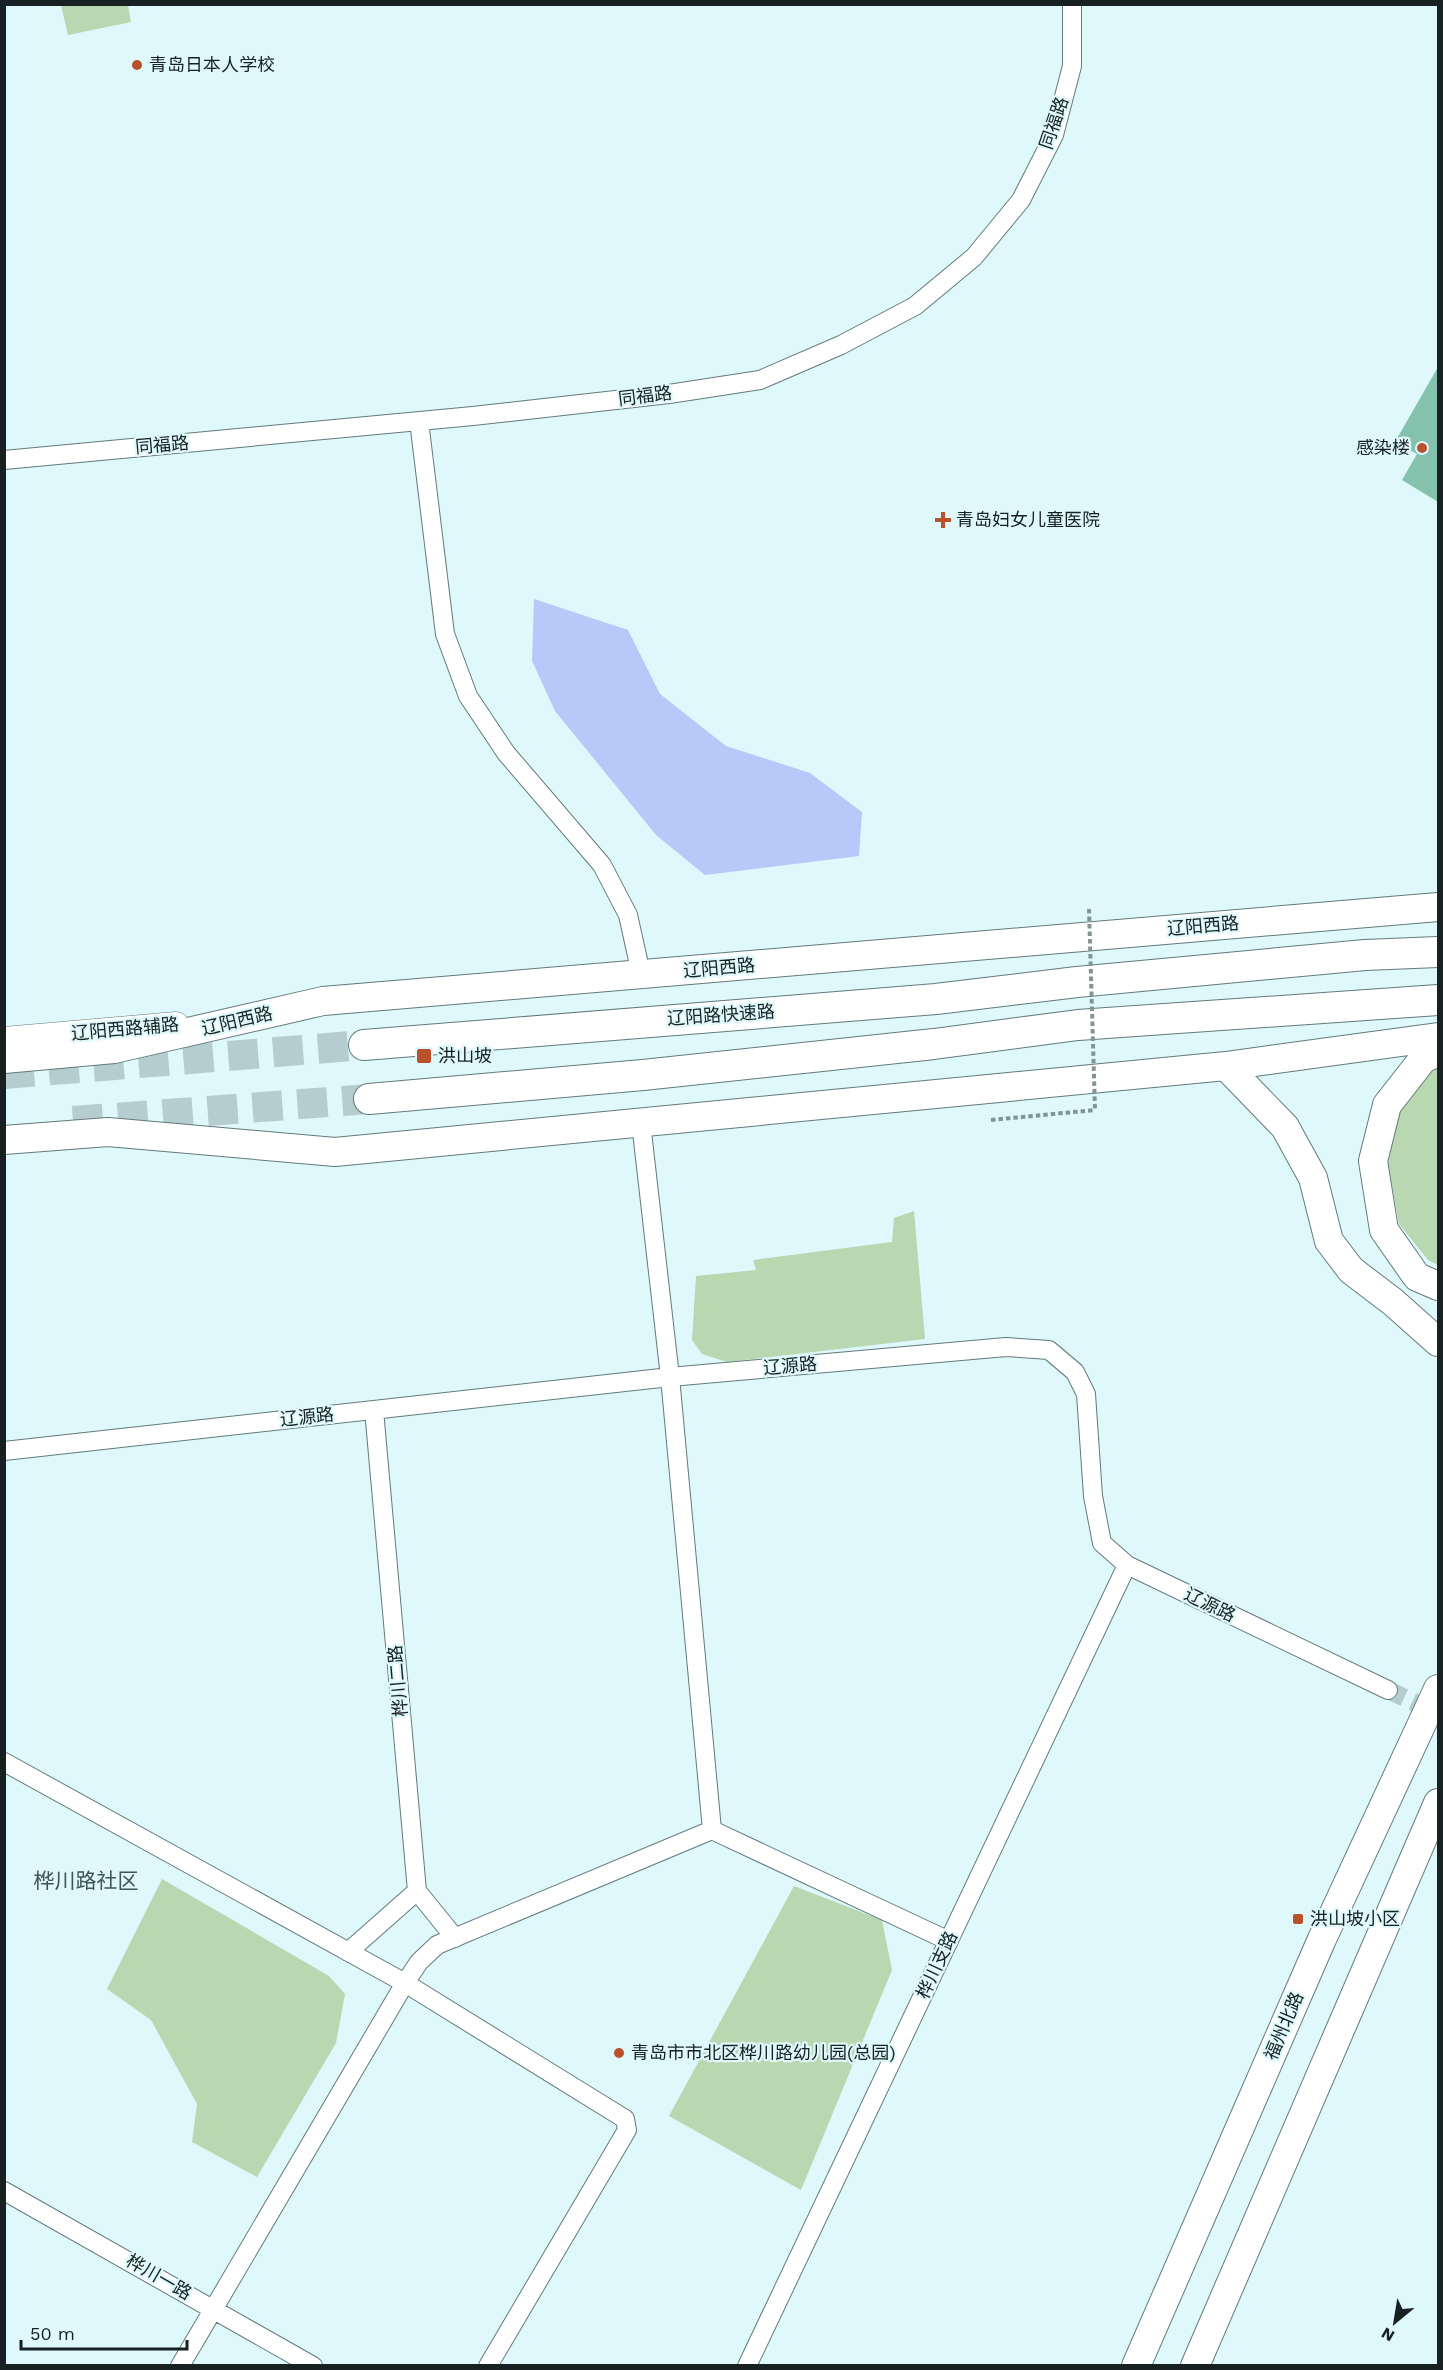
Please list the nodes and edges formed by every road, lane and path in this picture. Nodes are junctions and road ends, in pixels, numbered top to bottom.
1 (1072, 4) edge
2 (419, 421) junction
3 (4, 460) edge
4 (1438, 907) edge
5 (1089, 909) dead end
6 (1438, 952) edge
7 (635, 976) junction
8 (1438, 1000) edge
9 (245, 1019) junction
10 (1438, 1037) edge
11 (4, 1040) edge
12 (364, 1045) tunnel mouth
13 (1438, 1052) edge
14 (4, 1059) edge
15 (1226, 1066) junction
16 (369, 1099) tunnel mouth
17 (991, 1120) dead end
18 (641, 1123) junction
19 (4, 1140) edge
20 (1438, 1286) edge
21 (1438, 1342) edge
22 (670, 1377) junction
23 (374, 1410) junction
24 (4, 1451) edge
25 (1127, 1564) junction
26 (1438, 1689) edge
27 (1388, 1690) tunnel mouth
28 (4, 1762) edge
29 (1438, 1803) edge
30 (712, 1830) junction
31 (417, 1891) junction
32 (454, 1938) junction
33 (949, 1941) junction
34 (348, 1952) junction
35 (405, 1983) junction
36 (4, 2190) edge
37 (214, 2308) junction
38 (180, 2366) edge
39 (313, 2366) edge
40 (488, 2366) edge
41 (747, 2366) edge
42 (1136, 2366) edge
43 (1195, 2366) edge

1 - 2 street, 同福路
2 - 3 street, 同福路
2 - 7 street
4 - 7 main road, 辽阳西路
5 - 17 path, bridge
6 - 12 highway, 辽阳路快速路
7 - 9 main road, 辽阳西路
8 - 16 highway
9 - 11 main road, 辽阳西路辅路
9 - 14 main road, 辽阳西路
10 - 15 main road
13 - 20 main road
15 - 18 main road
15 - 21 main road
18 - 19 main road
18 - 22 street
22 - 23 street, 辽源路
22 - 25 street, 辽源路
22 - 30 street
23 - 24 street, 辽源路
23 - 31 street, 桦川二路
25 - 27 street, 辽源路
25 - 33 street, 桦川支路
26 - 42 main road, 福州北路
28 - 34 street
29 - 43 main road
30 - 32 street
30 - 33 street
31 - 32 street
31 - 34 street
32 - 35 street
33 - 41 street, 桦川支路
34 - 35 street
35 - 37 street
35 - 40 street
36 - 37 street, 桦川一路
37 - 38 street
37 - 39 street, 桦川一路

